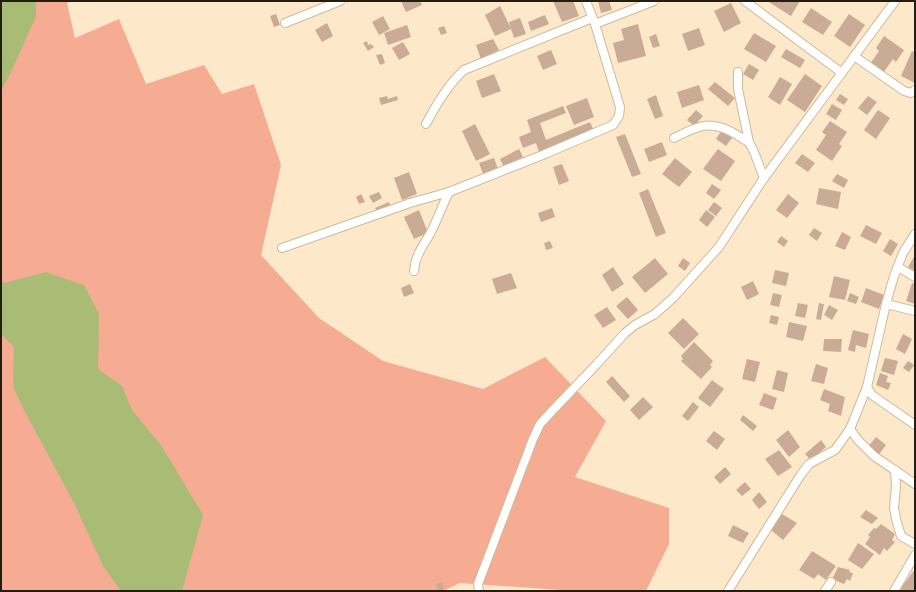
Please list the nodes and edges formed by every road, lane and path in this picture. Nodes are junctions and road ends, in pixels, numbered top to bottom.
1 (340, 1) edge
2 (586, 1) edge
3 (654, 1) edge
4 (744, 1) edge
5 (895, 1) edge
6 (594, 21) junction
7 (285, 23) dead end
8 (854, 56) junction
9 (738, 72) dead end
10 (842, 73) junction
11 (915, 90) edge
12 (426, 124) dead end
13 (674, 138) dead end
14 (749, 142) junction
15 (764, 178) junction
16 (449, 192) junction
17 (915, 234) edge
18 (282, 248) dead end
19 (898, 267) junction
20 (414, 270) dead end
21 (915, 277) edge
22 (886, 304) junction
23 (915, 310) edge
24 (867, 388) junction
25 (915, 425) edge
26 (850, 429) junction
27 (895, 470) junction
28 (915, 484) edge
29 (915, 544) edge
30 (915, 555) edge
31 (831, 582) dead end
32 (478, 587) edge
33 (473, 591) edge
34 (728, 591) edge
35 (825, 591) edge
36 (894, 591) edge

1 - 7 street
2 - 6 street
3 - 6 street
4 - 10 street
5 - 8 street
6 - 12 street
6 - 16 street
8 - 10 street
8 - 11 street
9 - 14 street
10 - 15 street
13 - 14 street
14 - 15 street
15 - 32 street
16 - 18 street
16 - 20 street
17 - 19 street
19 - 21 street
19 - 22 street
22 - 23 street
22 - 24 street
24 - 25 street
24 - 26 street
26 - 27 street
26 - 34 street
27 - 28 street
27 - 29 street
30 - 36 street
31 - 35 street
32 - 33 street

